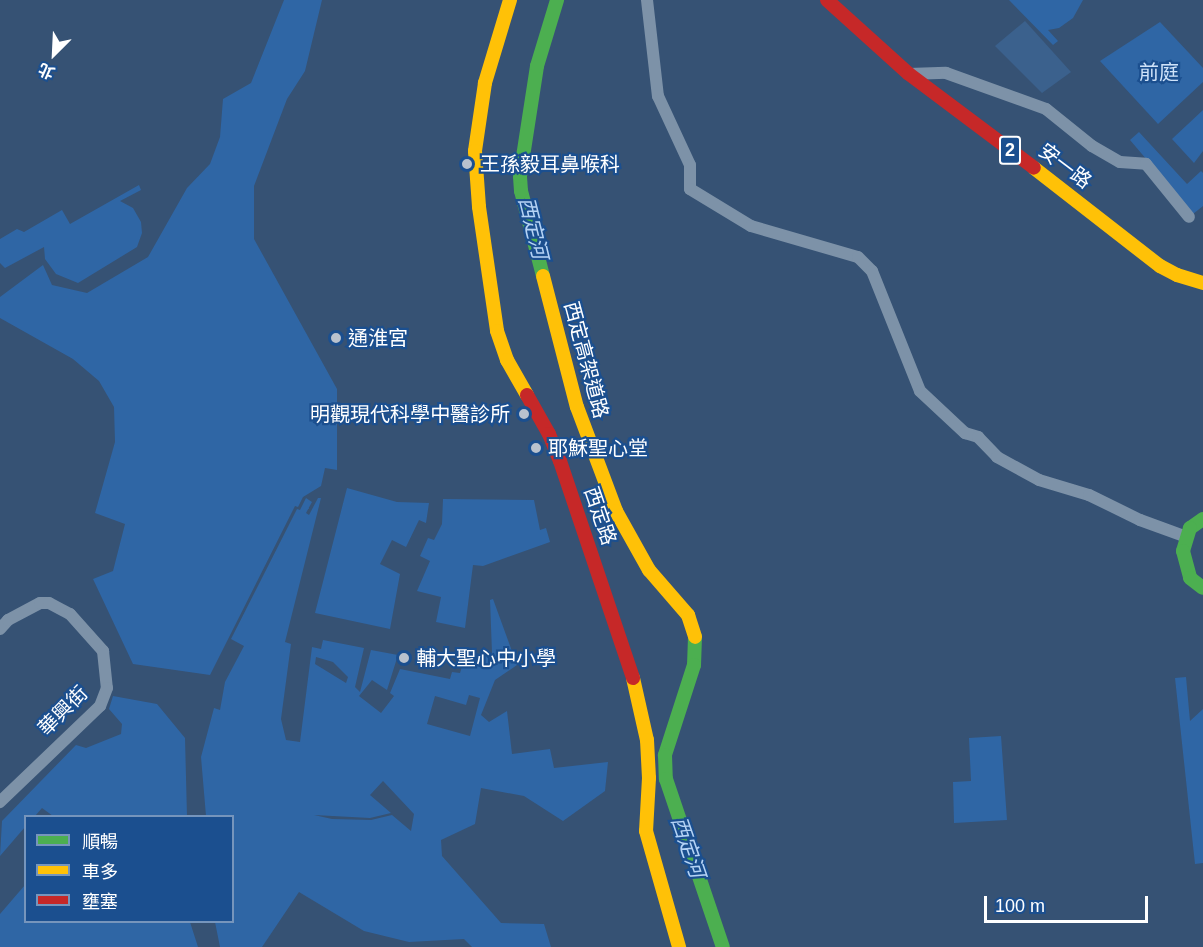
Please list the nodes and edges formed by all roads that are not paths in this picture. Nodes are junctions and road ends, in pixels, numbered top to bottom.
1 (510, 0) edge
2 (557, 0) edge
3 (647, 0) edge
4 (827, 0) edge
5 (909, 74) junction
6 (1189, 217) dead end
7 (1203, 283) edge
8 (1203, 519) edge
9 (1187, 537) junction
10 (1203, 588) edge
11 (3, 621) edge
12 (0, 802) edge
13 (679, 947) edge
14 (723, 947) edge

1 - 13 street, 西定路
2 - 14 street, 西定高架道路
3 - 9 street
4 - 5 street, 安一路 / 2
5 - 6 street
5 - 7 street, 安一路 / 2
8 - 9 street
9 - 10 street
11 - 12 street, 華興街

